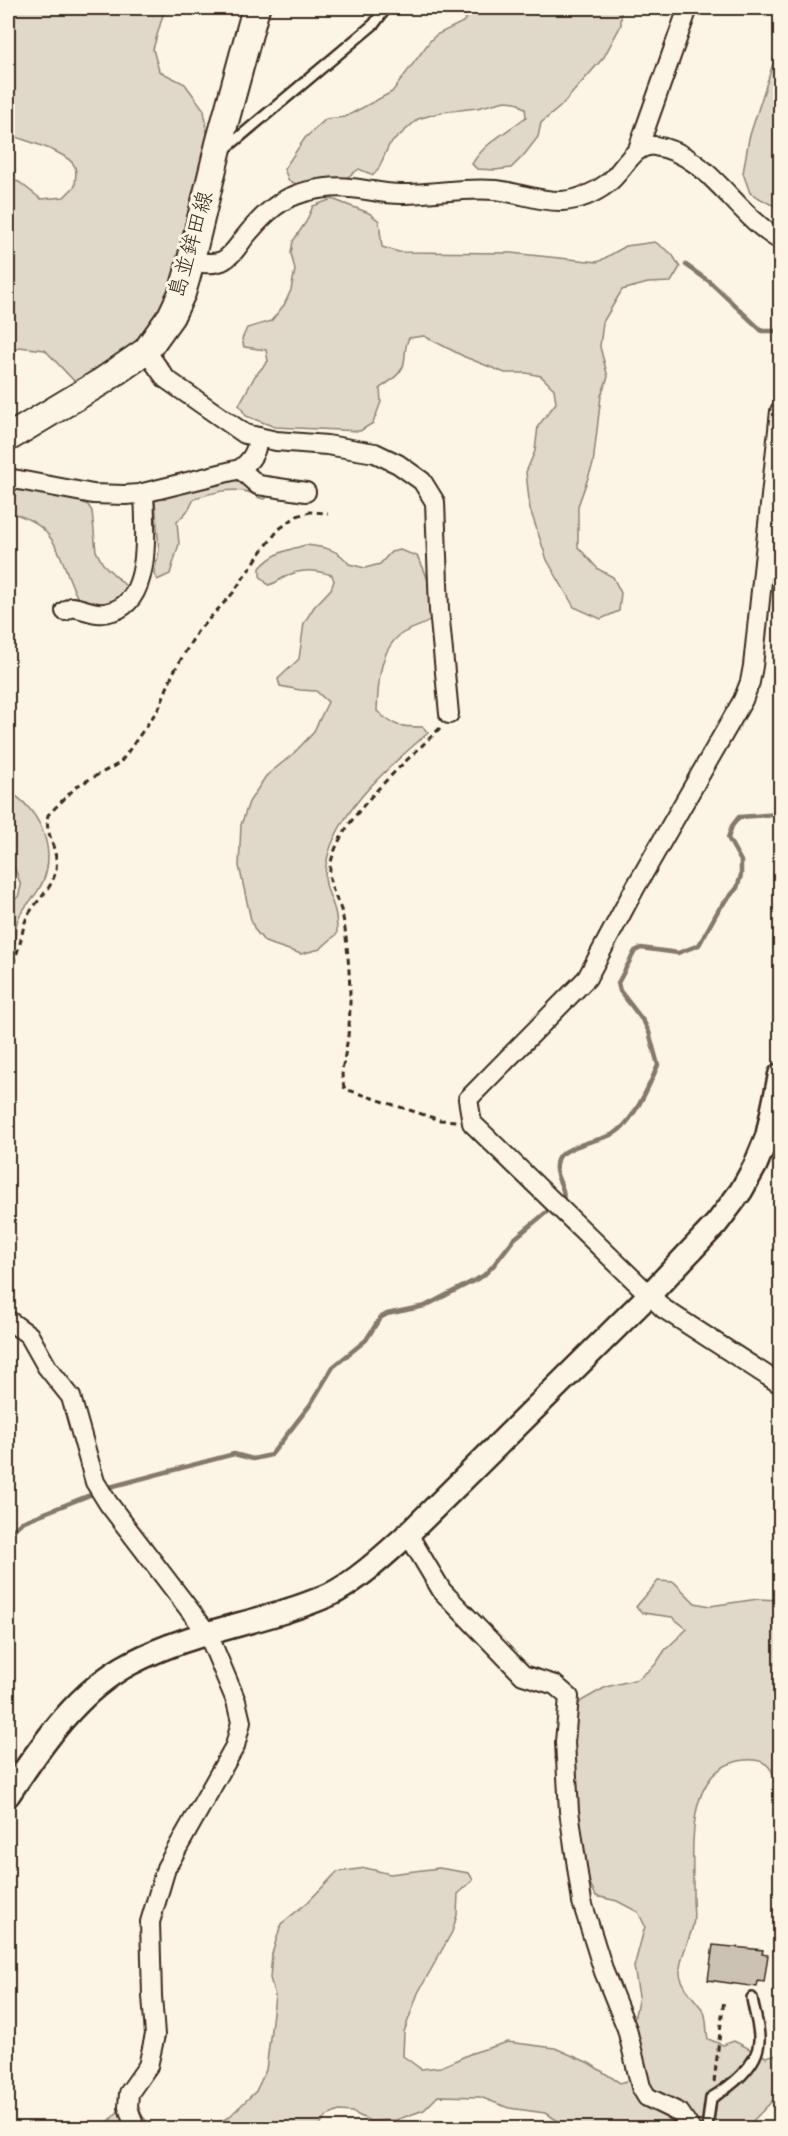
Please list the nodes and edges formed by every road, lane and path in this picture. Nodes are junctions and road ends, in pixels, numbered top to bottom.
1 (256, 8) edge
2 (386, 8) edge
3 (688, 8) edge
4 (638, 149) junction
5 (216, 157) junction
6 (780, 240) edge
7 (191, 261) junction
8 (146, 351) junction
9 (780, 411) edge
10 (258, 437) junction
11 (8, 438) edge
12 (240, 469) junction
13 (8, 478) edge
14 (306, 492) dead end
15 (144, 493) junction
16 (328, 513) dead end
17 (65, 611) dead end
18 (449, 714) joint
19 (8, 973) edge
20 (780, 1075) edge
21 (472, 1123) junction
22 (650, 1294) junction
23 (8, 1320) edge
24 (780, 1384) edge
25 (408, 1534) junction
26 (208, 1634) junction
27 (8, 1795) edge
28 (752, 1998) dead end
29 (724, 1999) dead end
30 (711, 2098) junction
31 (135, 2128) edge
32 (690, 2128) edge
33 (707, 2128) edge

1 - 5 main road, 島並鉾田線
2 - 5 lane
3 - 4 street
4 - 6 street
4 - 7 street
5 - 7 main road, 島並鉾田線
7 - 8 main road, 島並鉾田線
8 - 10 street
8 - 11 main road, 島並鉾田線
9 - 21 street
10 - 12 street
10 - 18 street
12 - 14 street
12 - 15 street
13 - 15 street
15 - 17 street
16 - 19 path
18 - 21 path
20 - 22 street
21 - 22 street
22 - 24 street
22 - 25 street
23 - 26 street
25 - 26 street
25 - 32 street
26 - 27 street
26 - 31 street
28 - 30 lane
29 - 30 path
30 - 33 lane

